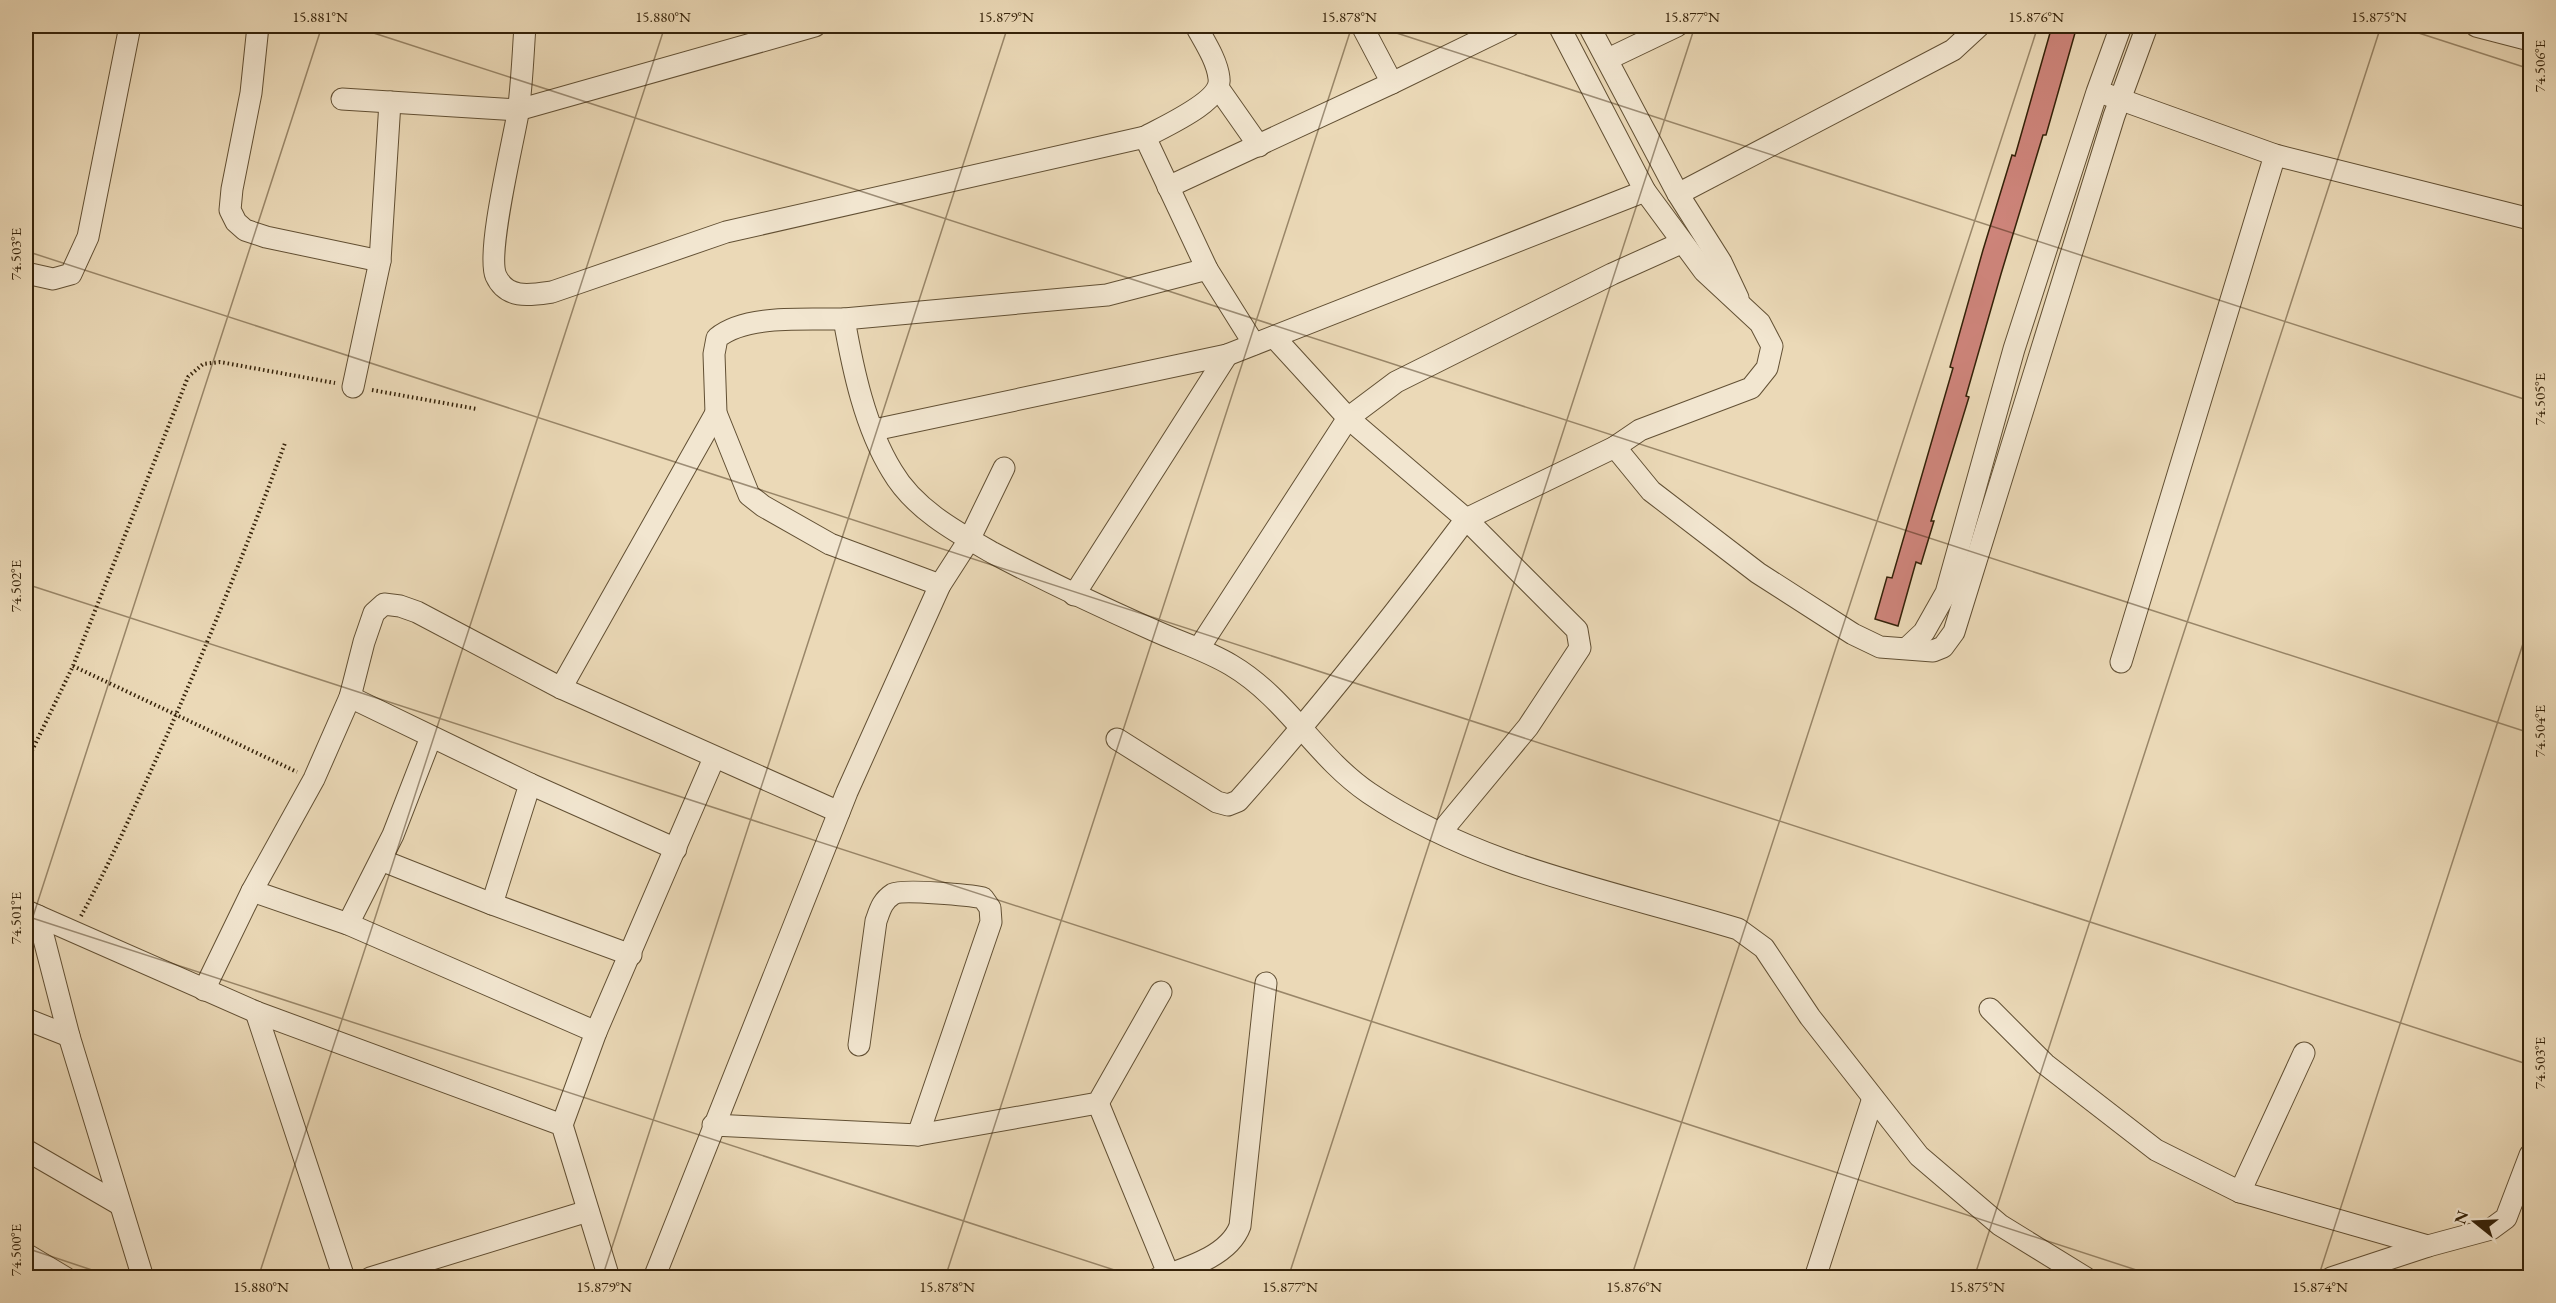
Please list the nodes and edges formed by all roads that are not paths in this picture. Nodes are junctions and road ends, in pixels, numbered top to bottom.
1 (130, 26) edge
2 (258, 26) edge
3 (525, 26) edge
4 (815, 26) edge
5 (1196, 26) edge
6 (1362, 26) edge
7 (1509, 26) edge
8 (1559, 26) edge
9 (1589, 26) edge
10 (1677, 26) edge
11 (1979, 26) edge
12 (2121, 26) edge
13 (2147, 26) edge
14 (2476, 26) edge
15 (2530, 40) edge
16 (1608, 59) junction
17 (1392, 83) junction
18 (1219, 88) junction
19 (2097, 92) junction
20 (342, 99) dead end
21 (2121, 100) junction
22 (390, 102) junction
23 (518, 110) junction
24 (1145, 137) junction
25 (1259, 146) junction
26 (2275, 155) junction
27 (1168, 187) junction
28 (1645, 191) junction
29 (1678, 194) junction
30 (2530, 219) edge
31 (1681, 243) junction
32 (380, 261) junction
33 (1207, 269) junction
34 (26, 273) edge
35 (1743, 309) junction
36 (844, 319) junction
37 (1264, 340) junction
38 (1227, 355) junction
39 (353, 387) road end
40 (716, 412) junction
41 (1348, 418) junction
42 (874, 430) junction
43 (1614, 447) junction
44 (1004, 468) dead end
45 (1466, 519) junction
46 (969, 540) junction
47 (940, 585) junction
48 (1074, 595) junction
49 (1200, 648) junction
50 (1907, 648) junction
51 (2121, 662) dead end
52 (561, 688) junction
53 (350, 697) junction
54 (1302, 729) junction
55 (431, 737) junction
56 (1116, 740) dead end
57 (714, 758) junction
58 (530, 784) junction
59 (839, 812) junction
60 (1441, 832) junction
61 (676, 849) junction
62 (381, 860) junction
63 (252, 891) junction
64 (492, 904) junction
65 (32, 913) edge
66 (348, 924) junction
67 (631, 955) junction
68 (1266, 983) dead end
69 (204, 990) junction
70 (1161, 992) dead end
71 (1990, 1009) dead end
72 (256, 1012) junction
73 (26, 1018) edge
74 (596, 1032) junction
75 (69, 1036) junction
76 (859, 1045) dead end
77 (2304, 1053) dead end
78 (1873, 1098) junction
79 (1098, 1103) junction
80 (562, 1125) junction
81 (713, 1125) junction
82 (918, 1136) junction
83 (26, 1150) edge
84 (2530, 1155) edge
85 (2240, 1192) junction
86 (119, 1204) junction
87 (588, 1211) junction
88 (2428, 1246) junction
89 (26, 1254) edge
90 (1166, 1276) edge
91 (66, 1278) edge
92 (143, 1278) edge
93 (344, 1278) edge
94 (370, 1278) edge
95 (609, 1278) edge
96 (654, 1278) edge
97 (1815, 1278) edge
98 (2086, 1278) edge
99 (2331, 1278) edge

1 - 34 street
2 - 32 street
3 - 23 street
4 - 23 street
5 - 18 street
6 - 17 street
7 - 17 street
8 - 28 street
9 - 16 street
10 - 16 street
11 - 29 street
12 - 19 street
13 - 21 street
14 - 15 street
16 - 29 street
17 - 25 street
18 - 24 street
18 - 25 street
19 - 21 street
19 - 50 street
20 - 22 street
21 - 26 street
21 - 50 street
22 - 23 street
22 - 32 street
23 - 24 street
24 - 27 street
25 - 27 street
26 - 30 street
26 - 51 street
27 - 33 street
28 - 31 street
28 - 37 street
29 - 35 street
31 - 35 street
31 - 41 street
32 - 39 street
33 - 36 street
33 - 37 street
35 - 43 street
36 - 40 street
36 - 42 street
37 - 38 street
37 - 41 street
38 - 42 street
38 - 48 street
40 - 47 street
40 - 52 street
41 - 45 street
41 - 49 street
42 - 46 street
43 - 45 street
43 - 50 street
44 - 46 street
45 - 54 street
45 - 60 street
46 - 47 street
46 - 48 street
47 - 59 street
48 - 49 street
49 - 54 street
52 - 53 street
52 - 57 street
53 - 55 street
53 - 63 street
54 - 56 street
54 - 60 street
55 - 58 street
55 - 62 street
57 - 59 street
57 - 61 street
58 - 61 street
58 - 64 street
59 - 81 street
60 - 78 street
61 - 67 street
62 - 64 street
62 - 66 street
63 - 66 street
63 - 69 street
64 - 67 street
65 - 69 street
65 - 75 street
66 - 74 street
67 - 74 street
68 - 90 street
69 - 72 street
70 - 79 street
71 - 85 street
72 - 80 street
72 - 93 street
73 - 75 street
74 - 80 street
75 - 86 street
76 - 82 street
77 - 85 street
78 - 97 street
78 - 98 street
79 - 82 street
79 - 90 street
80 - 87 street
81 - 82 street
81 - 96 street
83 - 86 street
84 - 88 street
85 - 88 street
86 - 92 street
87 - 94 street
87 - 95 street
88 - 99 street
89 - 91 street

